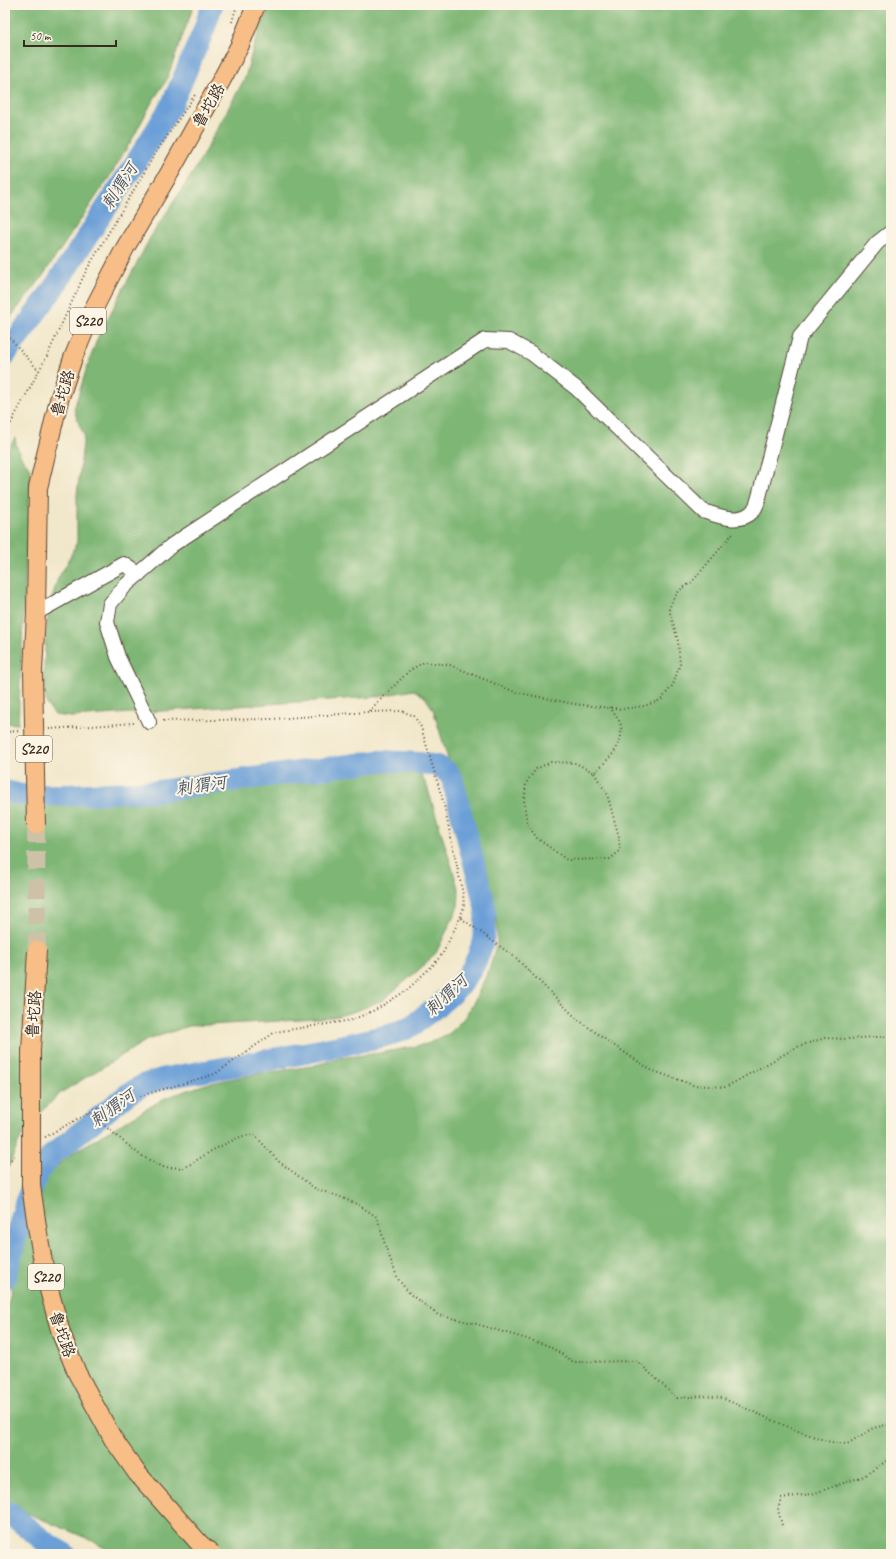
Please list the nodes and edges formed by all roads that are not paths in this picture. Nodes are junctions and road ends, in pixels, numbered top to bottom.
1 (256, 5) edge
2 (891, 232) edge
3 (139, 574) junction
4 (36, 613) junction
5 (149, 722) road end
6 (36, 825) tunnel mouth
7 (37, 950) tunnel mouth
8 (212, 1554) edge

1 - 4 main road, 鲁坨路 / S220
2 - 3 street
3 - 4 street
3 - 5 street
4 - 6 main road, 鲁坨路 / S220, bridge
7 - 8 main road, 鲁坨路 / S220, bridge

